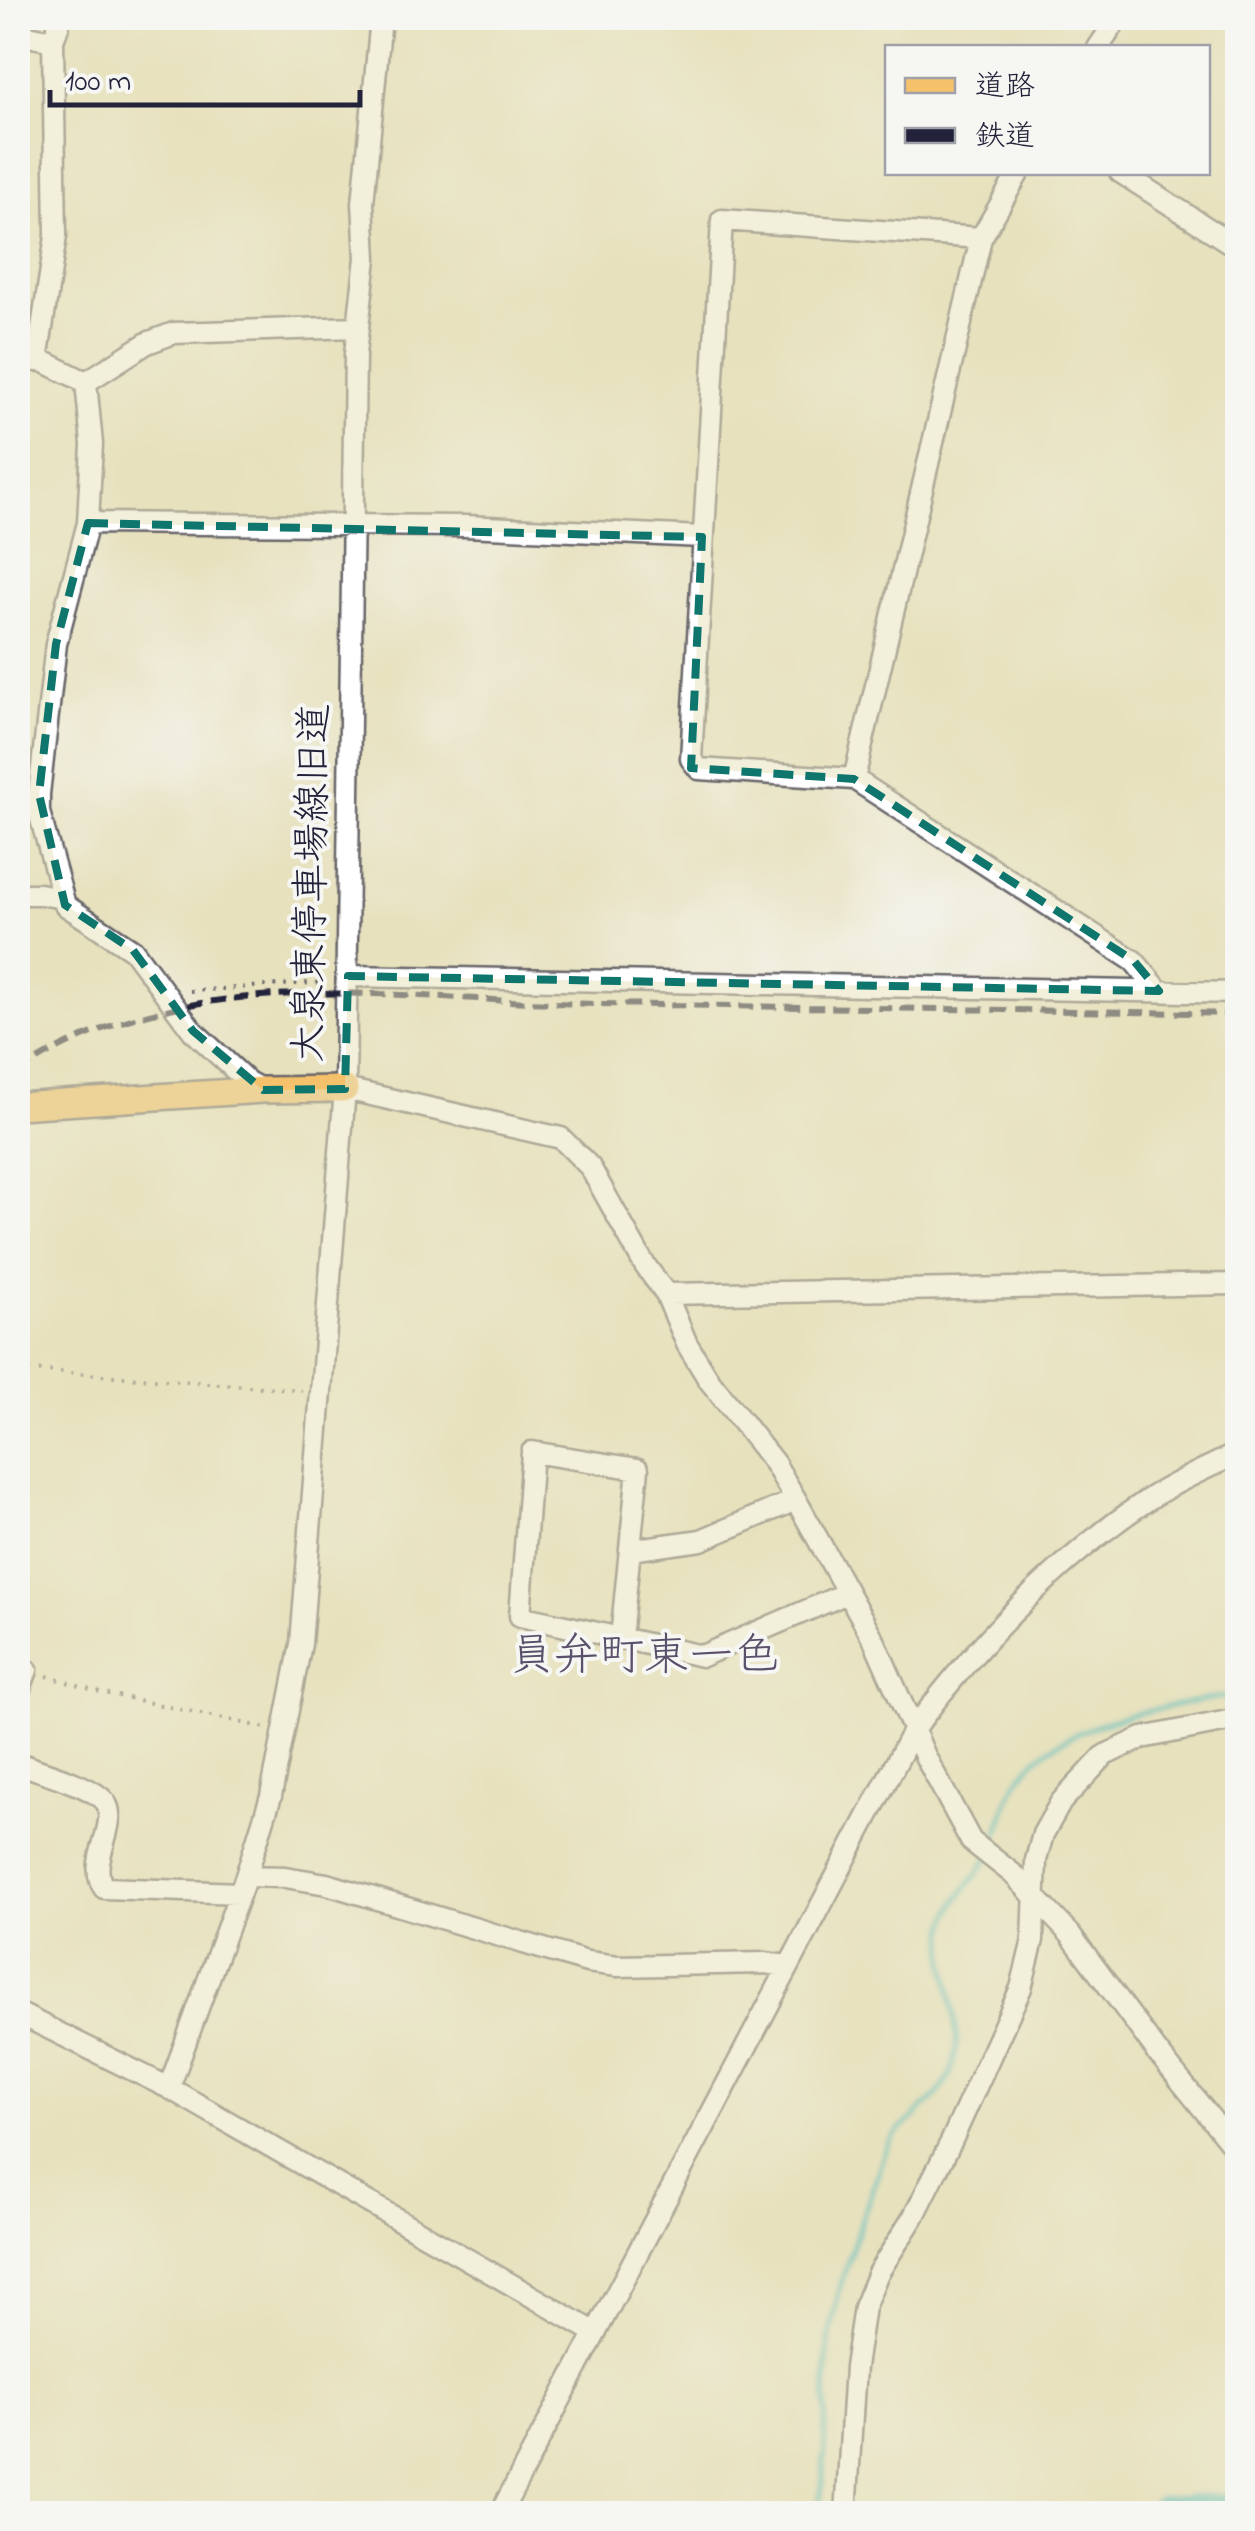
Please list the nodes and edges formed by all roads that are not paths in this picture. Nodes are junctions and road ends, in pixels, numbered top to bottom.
1 (60, 18) edge
2 (380, 18) edge
3 (1118, 18) edge
4 (18, 34) edge
5 (53, 41) junction
6 (1100, 45) edge
7 (1017, 175) edge
8 (1125, 175) edge
9 (982, 238) junction
10 (1238, 248) edge
11 (357, 327) junction
12 (18, 349) edge
13 (38, 361) junction
14 (86, 382) junction
15 (88, 523) junction
16 (354, 524) junction
17 (702, 537) junction
18 (854, 779) junction
19 (18, 894) edge
20 (63, 898) junction
21 (348, 978) junction
22 (1159, 990) junction
23 (1238, 993) edge
24 (345, 1089) junction
25 (263, 1090) junction
26 (18, 1106) edge
27 (1238, 1284) edge
28 (666, 1294) junction
29 (1238, 1453) edge
30 (796, 1500) junction
31 (630, 1550) junction
32 (846, 1593) junction
33 (622, 1638) junction
34 (28, 1670) road end
35 (18, 1694) edge
36 (1238, 1720) edge
37 (914, 1729) junction
38 (18, 1763) edge
39 (243, 1885) junction
40 (1034, 1894) junction
41 (787, 1966) junction
42 (18, 2013) edge
43 (169, 2088) junction
44 (1238, 2152) edge
45 (594, 2332) junction
46 (500, 2514) edge
47 (846, 2514) edge

1 - 5 street
2 - 11 street, 大泉東停車場線旧道
3 - 6 street
4 - 5 street
5 - 13 street
7 - 9 street
8 - 10 street
9 - 17 street
9 - 18 street
11 - 14 street
11 - 16 street, 大泉東停車場線旧道
12 - 13 street
13 - 14 street
14 - 15 street
15 - 16 street
15 - 20 street
16 - 17 street
16 - 21 street, 大泉東停車場線旧道
17 - 18 street
18 - 22 street
19 - 20 street
20 - 25 street
21 - 22 street
21 - 24 street, 大泉東停車場線旧道
22 - 23 street
24 - 25 main road
24 - 28 street, 大泉東停車場線旧道
24 - 39 street
25 - 26 main road
27 - 28 street
28 - 30 street, 大泉東停車場線旧道
29 - 37 street
30 - 31 street
30 - 32 street, 大泉東停車場線旧道
31 - 33 street
31 - 33 street
32 - 33 street
32 - 37 street, 大泉東停車場線旧道
34 - 35 street
36 - 40 street
37 - 40 street, 大泉東停車場線旧道
37 - 41 street
38 - 39 street
39 - 41 street
39 - 43 street
40 - 44 street
40 - 47 street
41 - 45 street
42 - 43 street
43 - 45 street
45 - 46 street

